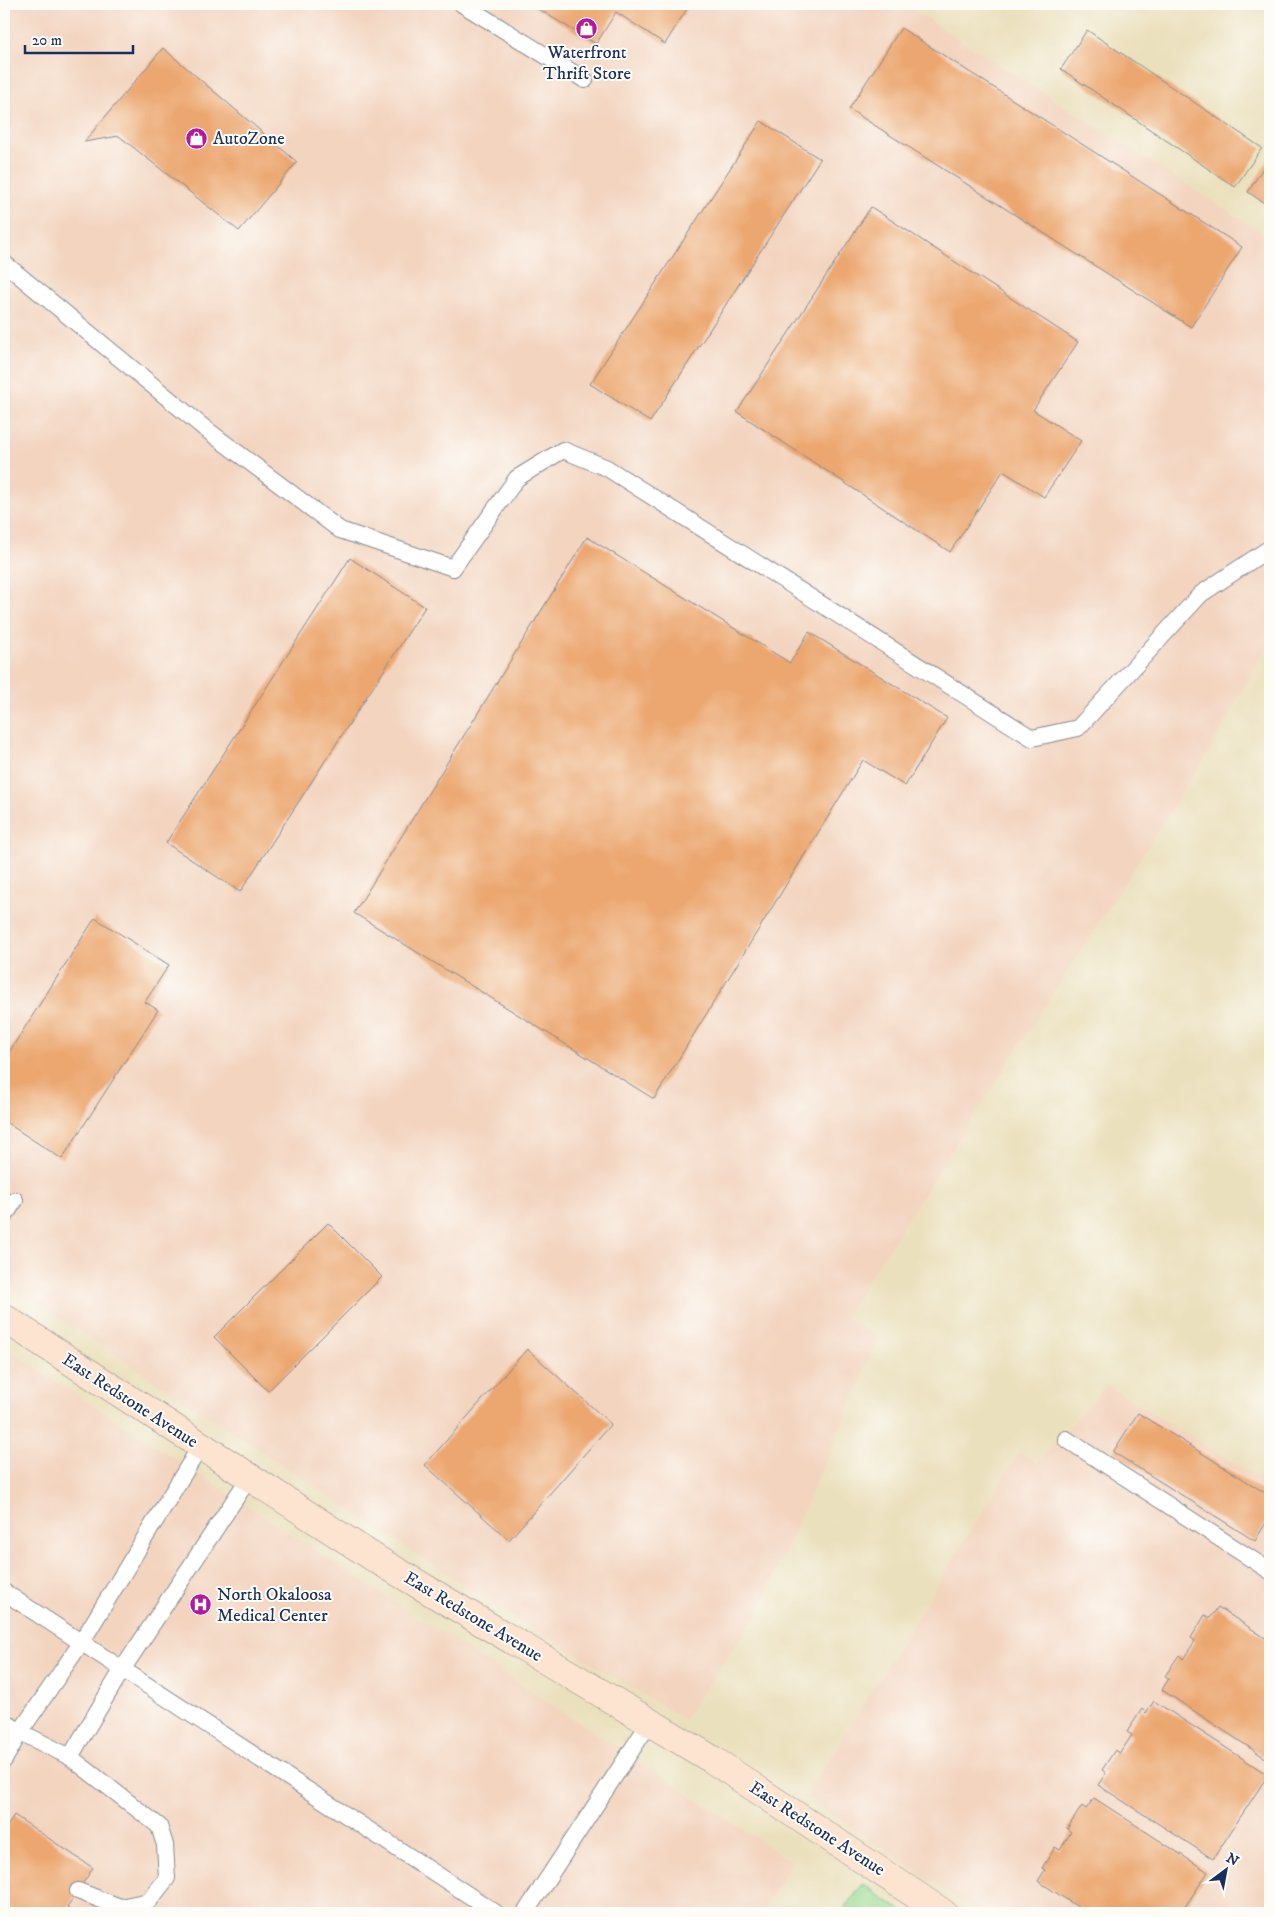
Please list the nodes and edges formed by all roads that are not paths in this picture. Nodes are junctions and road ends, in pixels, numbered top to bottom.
1 (462, 4) edge
2 (585, 80) dead end
3 (4, 263) edge
4 (1270, 548) edge
5 (14, 1200) dead end
6 (4, 1217) edge
7 (4, 1318) edge
8 (1066, 1439) dead end
9 (200, 1447) junction
10 (249, 1478) junction
11 (1270, 1571) edge
12 (4, 1592) edge
13 (81, 1642) junction
14 (122, 1670) junction
15 (4, 1721) edge
16 (650, 1722) junction
17 (20, 1732) junction
18 (70, 1757) junction
19 (4, 1760) edge
20 (78, 1891) dead end
21 (496, 1913) edge
22 (525, 1913) edge
23 (943, 1913) edge

1 - 2 lane
3 - 4 lane
5 - 6 lane
7 - 9 street, East Redstone Avenue
8 - 11 lane
9 - 10 street, East Redstone Avenue
9 - 13 lane
10 - 14 lane
10 - 16 street, East Redstone Avenue
12 - 13 lane
13 - 14 lane
13 - 17 lane
14 - 18 lane
14 - 21 lane
15 - 17 lane
16 - 22 lane
16 - 23 street, East Redstone Avenue
17 - 18 lane
17 - 19 lane
18 - 20 lane

